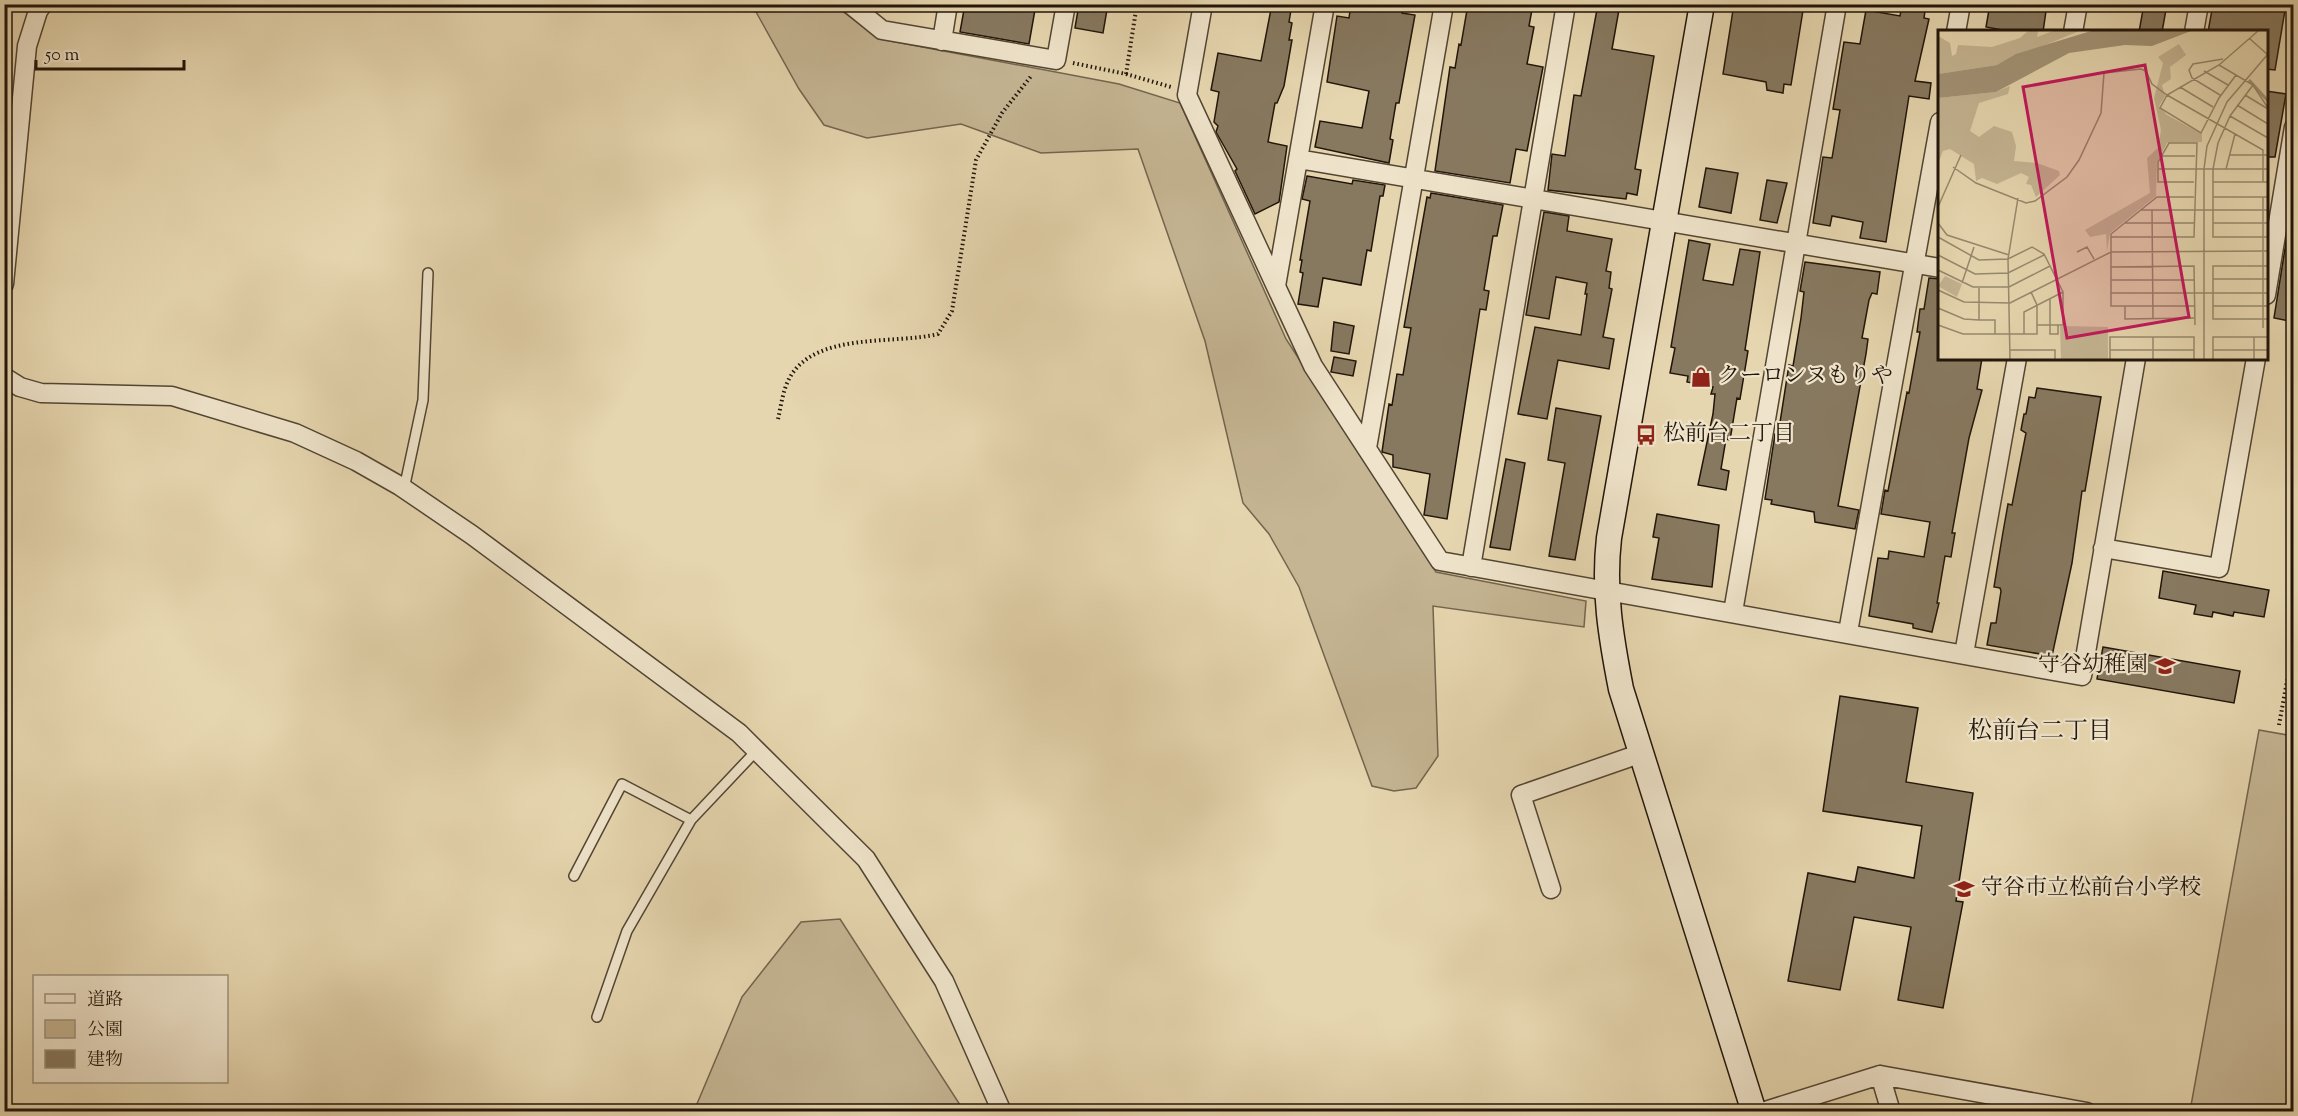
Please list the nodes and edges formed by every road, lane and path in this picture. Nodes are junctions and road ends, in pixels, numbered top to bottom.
1 (43, 4) edge
2 (850, 4) edge
3 (948, 4) edge
4 (1066, 4) edge
5 (1137, 4) edge
6 (1203, 4) edge
7 (1325, 4) edge
8 (1444, 4) edge
9 (1566, 4) edge
10 (1702, 4) edge
11 (1837, 4) edge
12 (1961, 4) edge
13 (2078, 4) edge
14 (2199, 4) edge
15 (1956, 30) edge
16 (2073, 30) edge
17 (2194, 30) edge
18 (942, 41) junction
19 (1051, 59) junction
20 (1126, 74) junction
21 (1187, 95) junction
22 (2294, 127) edge
23 (1938, 133) edge
24 (1298, 159) junction
25 (1414, 179) junction
26 (1533, 199) junction
27 (1665, 221) junction
28 (1795, 244) junction
29 (1914, 264) junction
30 (1938, 268) edge
31 (428, 273) dead end
32 (2268, 283) edge
33 (4, 284) edge
34 (1276, 286) junction
35 (2017, 360) edge
36 (2136, 360) edge
37 (2256, 360) edge
38 (4, 377) edge
39 (778, 419) dead end
40 (1367, 448) junction
41 (404, 489) junction
42 (2103, 548) junction
43 (1472, 567) junction
44 (1606, 591) junction
45 (1732, 612) junction
46 (1848, 632) junction
47 (2294, 644) edge
48 (1964, 654) junction
49 (2279, 725) dead end
50 (757, 750) junction
51 (1642, 753) junction
52 (691, 820) junction
53 (574, 876) dead end
54 (1551, 889) dead end
55 (597, 1017) dead end
56 (1880, 1075) junction
57 (1002, 1112) edge
58 (1754, 1112) edge
59 (1762, 1112) edge
60 (1891, 1112) edge
61 (2087, 1112) edge

1 - 33 street
2 - 18 street
3 - 18 street
4 - 19 street
5 - 20 path
6 - 21 street
7 - 24 street
8 - 25 street
9 - 26 street
10 - 27 street
11 - 28 street
12 - 15 street
13 - 16 street
14 - 17 street
18 - 19 street
19 - 20 path
19 - 39 path
20 - 21 path
21 - 34 street
22 - 32 street
23 - 29 street
24 - 25 street
24 - 34 street
25 - 26 street
25 - 40 street
26 - 27 street
26 - 43 street
27 - 28 street
27 - 44 street
28 - 29 street
28 - 45 street
29 - 30 street
29 - 46 street
31 - 41 lane
34 - 40 street
35 - 48 street
36 - 42 street
37 - 42 street
38 - 41 street
40 - 43 street
41 - 50 street
42 - 48 street
43 - 44 street
44 - 45 street
44 - 51 street
45 - 46 street
46 - 48 street
47 - 49 path
50 - 52 lane
50 - 57 street
51 - 54 street
51 - 58 street
52 - 53 lane
52 - 55 lane
56 - 59 street
56 - 60 street
56 - 61 street

